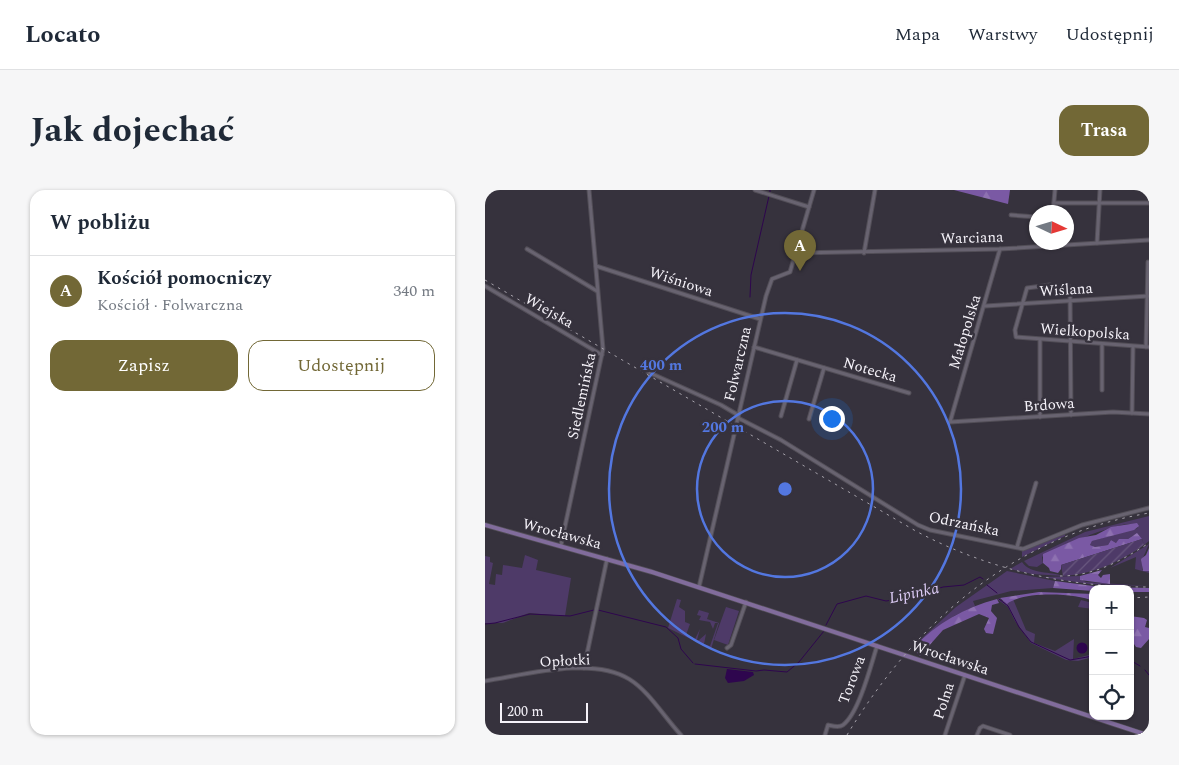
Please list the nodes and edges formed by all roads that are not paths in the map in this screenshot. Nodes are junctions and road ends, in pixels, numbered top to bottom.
1 (589, 190) edge
2 (755, 190) edge
3 (814, 190) edge
4 (875, 190) edge
5 (1055, 190) edge
6 (1100, 190) edge
7 (1054, 203) joint
8 (1099, 203) junction
9 (1149, 203) edge
10 (809, 207) junction
11 (1011, 215) dead end
12 (1029, 216) edge
13 (1149, 240) edge
14 (1097, 243) junction
15 (1074, 244) edge
16 (1029, 246) edge
17 (527, 249) dead end
18 (1000, 249) junction
19 (864, 253) junction
20 (795, 254) junction
21 (1148, 262) dead end
22 (595, 266) junction
23 (1050, 285) dead end
24 (485, 286) edge
25 (1070, 287) dead end
26 (598, 291) junction
27 (1148, 296) edge
28 (1070, 301) junction
29 (1022, 304) junction
30 (985, 306) junction
31 (760, 319) junction
32 (1040, 340) junction
33 (1071, 342) junction
34 (1102, 345) junction
35 (1133, 347) junction
36 (1148, 347) edge
37 (754, 348) junction
38 (602, 355) junction
39 (797, 360) junction
40 (824, 368) junction
41 (649, 372) dead end
42 (1102, 390) dead end
43 (909, 393) dead end
44 (1132, 413) junction
45 (1149, 414) edge
46 (1071, 415) junction
47 (781, 416) dead end
48 (738, 417) junction
49 (1040, 417) junction
50 (809, 419) dead end
51 (950, 422) joint
52 (1036, 483) dead end
53 (1149, 508) edge
54 (485, 525) edge
55 (561, 546) junction
56 (1017, 548) junction
57 (607, 558) junction
58 (699, 587) junction
59 (746, 602) junction
60 (877, 645) junction
61 (727, 648) dead end
62 (584, 668) junction
63 (965, 674) junction
64 (485, 681) edge
65 (681, 735) edge
66 (825, 735) edge
67 (945, 735) edge
68 (977, 735) edge
69 (1009, 735) edge
70 (1147, 735) edge

1 - 22 street, Siedlemińska
2 - 10 street
3 - 10 street, Folwarczna
4 - 19 street
5 - 7 street
6 - 8 street
7 - 8 street
8 - 9 street
8 - 14 street
10 - 20 street, Folwarczna
11 - 12 street
13 - 14 street, Warciana
14 - 15 street, Warciana
16 - 18 street, Warciana
17 - 26 street
18 - 19 street, Warciana
18 - 30 street, Małopolska
19 - 20 street, Warciana
20 - 31 street, Folwarczna
21 - 27 street
22 - 26 street, Siedlemińska
22 - 31 street, Wiśniowa
23 - 29 street
24 - 38 street, Wiejska
25 - 28 street
26 - 38 street, Siedlemińska
27 - 28 street, Wiślana
27 - 36 street
28 - 29 street, Wiślana
28 - 33 street
29 - 30 street, Wiślana
29 - 32 street, Wielkopolska
30 - 51 street, Małopolska
31 - 37 street, Folwarczna
32 - 33 street, Wielkopolska
32 - 49 street
33 - 34 street, Wielkopolska
33 - 46 street
34 - 35 street, Wielkopolska
34 - 42 street
35 - 36 street, Wielkopolska
35 - 44 street
37 - 39 street, Notecka
37 - 48 street, Folwarczna
38 - 55 street, Siedlemińska
39 - 40 street, Notecka
39 - 47 street
40 - 43 street, Notecka
40 - 50 street, Notecka
41 - 48 street, Odrzańska
44 - 45 street, Brdowa
44 - 46 street, Brdowa
46 - 49 street, Brdowa
48 - 56 street, Odrzańska
48 - 58 street, Folwarczna
49 - 51 street, Brdowa
52 - 56 street
53 - 56 street, Odrzańska
54 - 55 main road, Wrocławska
55 - 57 main road, Wrocławska
57 - 58 main road, Wrocławska
57 - 62 street
58 - 59 main road, Wrocławska
59 - 60 main road, Wrocławska
59 - 61 street
60 - 63 main road, Wrocławska
60 - 66 street, Torowa
62 - 64 street, Opłotki
62 - 65 street, Opłotki
63 - 67 street, Polna
63 - 70 main road, Wrocławska
68 - 69 street

